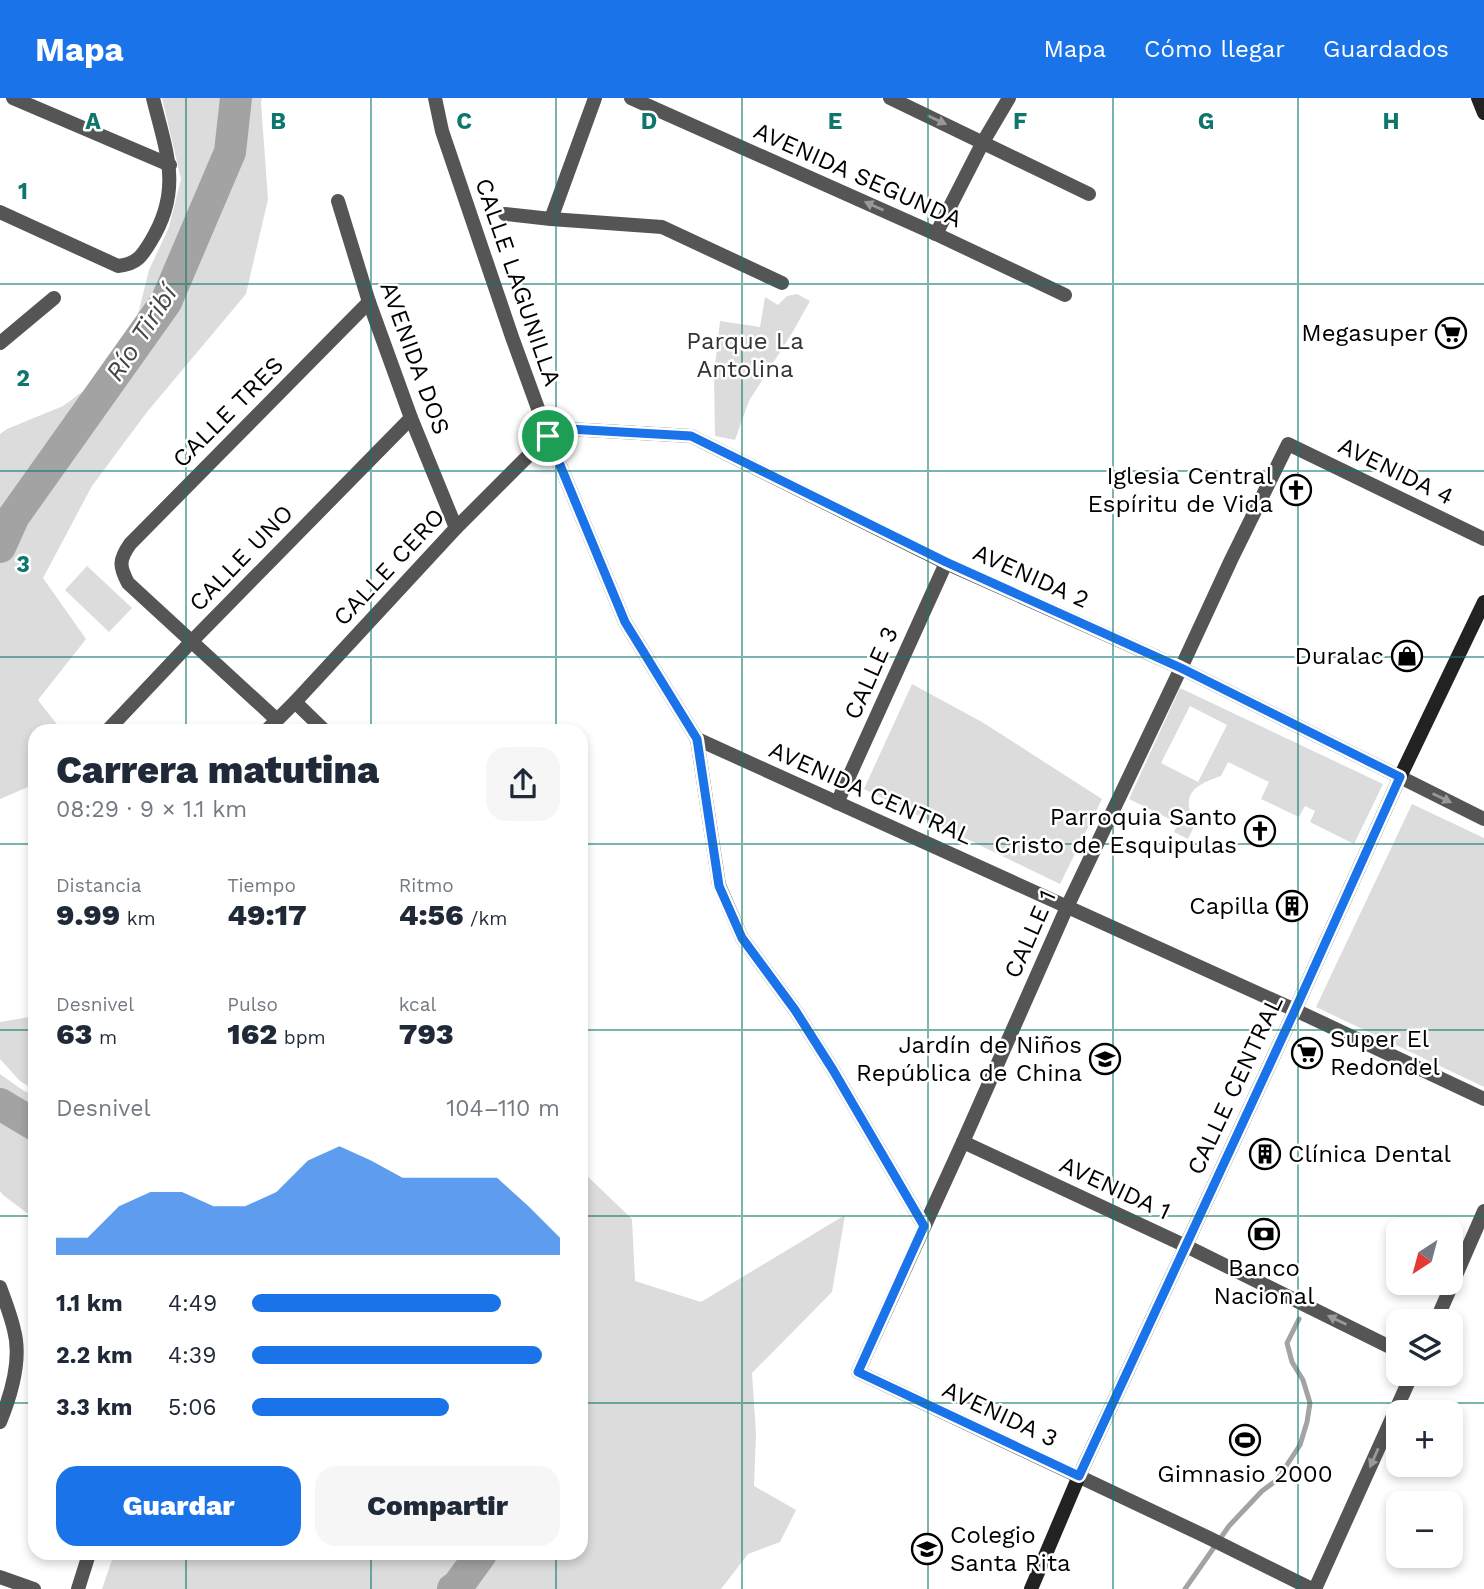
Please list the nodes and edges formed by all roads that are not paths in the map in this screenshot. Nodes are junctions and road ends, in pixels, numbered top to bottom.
1 (13, 98) edge
2 (153, 98) edge
3 (435, 98) edge
4 (595, 98) edge
5 (631, 98) edge
6 (890, 98) edge
7 (1009, 98) edge
8 (1478, 98) edge
9 (1484, 113) edge
10 (983, 142) junction
11 (170, 165) junction
12 (1088, 194) dead end
13 (338, 201) dead end
14 (0, 212) edge
15 (505, 214) dead end
16 (551, 219) junction
17 (936, 234) junction
18 (782, 283) dead end
19 (1065, 295) dead end
20 (54, 298) dead end
21 (369, 302) junction
22 (0, 343) edge
23 (411, 418) junction
24 (548, 436) junction
25 (1288, 444) joint
26 (456, 528) junction
27 (1484, 538) edge
28 (946, 562) junction
29 (1484, 602) edge
30 (192, 641) junction
31 (1181, 668) junction
32 (295, 702) junction
33 (277, 719) junction
34 (114, 724) edge
35 (272, 724) edge
36 (318, 724) edge
37 (697, 739) junction
38 (1400, 777) junction
39 (837, 803) junction
40 (1484, 818) edge
41 (1067, 907) junction
42 (1295, 1010) junction
43 (1484, 1099) edge
44 (963, 1142) junction
45 (1484, 1212) edge
46 (924, 1226) junction
47 (1186, 1246) junction
48 (0, 1287) edge
49 (1441, 1309) edge
50 (1386, 1344) edge
51 (858, 1372) joint
52 (1406, 1386) edge
53 (0, 1422) edge
54 (1079, 1476) junction
55 (87, 1560) edge
56 (0, 1577) edge
57 (34, 1589) edge
58 (78, 1589) edge
59 (1031, 1589) edge
60 (1313, 1589) edge

1 - 11 street
2 - 11 street
3 - 24 street, CALLE LAGUNILLA
4 - 16 street
17 -> 5 street, AVENIDA SEGUNDA
6 -> 10 street
7 - 10 street
8 - 9 main road
10 - 12 street
10 - 17 street
11 - 14 street
13 - 21 street, AVENIDA DOS
15 - 16 street
16 - 18 street
17 - 19 street, AVENIDA SEGUNDA
20 - 22 street
21 - 23 street, AVENIDA DOS
21 - 30 street, CALLE TRES
23 - 26 street, AVENIDA DOS
23 - 30 street, CALLE UNO
24 - 26 street, CALLE CERO
24 - 28 street, AVENIDA 2
24 - 37 street, CALLE LAGUNILLA
25 - 27 street, AVENIDA 4
25 - 31 street, CALLE 1
26 - 32 street, CALLE CERO
28 - 31 street, AVENIDA 2
28 - 39 street, CALLE 3
29 - 38 main road, CALLE CENTRAL
30 - 33 street
30 - 34 street, CALLE UNO
31 - 38 street, AVENIDA 2
31 - 41 street, CALLE 1
32 - 33 street, CALLE CERO
32 - 36 street
33 - 35 street, CALLE CERO
37 - 39 street, AVENIDA CENTRAL
37 - 46 street, CALLE LAGUNILLA
38 -> 40 street, AVENIDA 2
38 - 42 main road, CALLE CENTRAL
39 - 41 street, AVENIDA CENTRAL
41 - 42 street, AVENIDA CENTRAL
41 - 44 street, CALLE 1
42 - 43 street, AVENIDA CENTRAL
42 - 47 main road, CALLE CENTRAL
44 - 46 street, CALLE 1
44 - 47 street, AVENIDA 1
45 - 49 street
46 - 51 street, CALLE 1
50 -> 47 street, AVENIDA 1
47 - 54 main road, CALLE CENTRAL
48 - 53 street
51 - 54 street, AVENIDA 3
52 -> 60 street
54 - 59 main road, CALLE CENTRAL
54 - 60 street, AVENIDA 3
55 - 58 street
56 - 57 street

